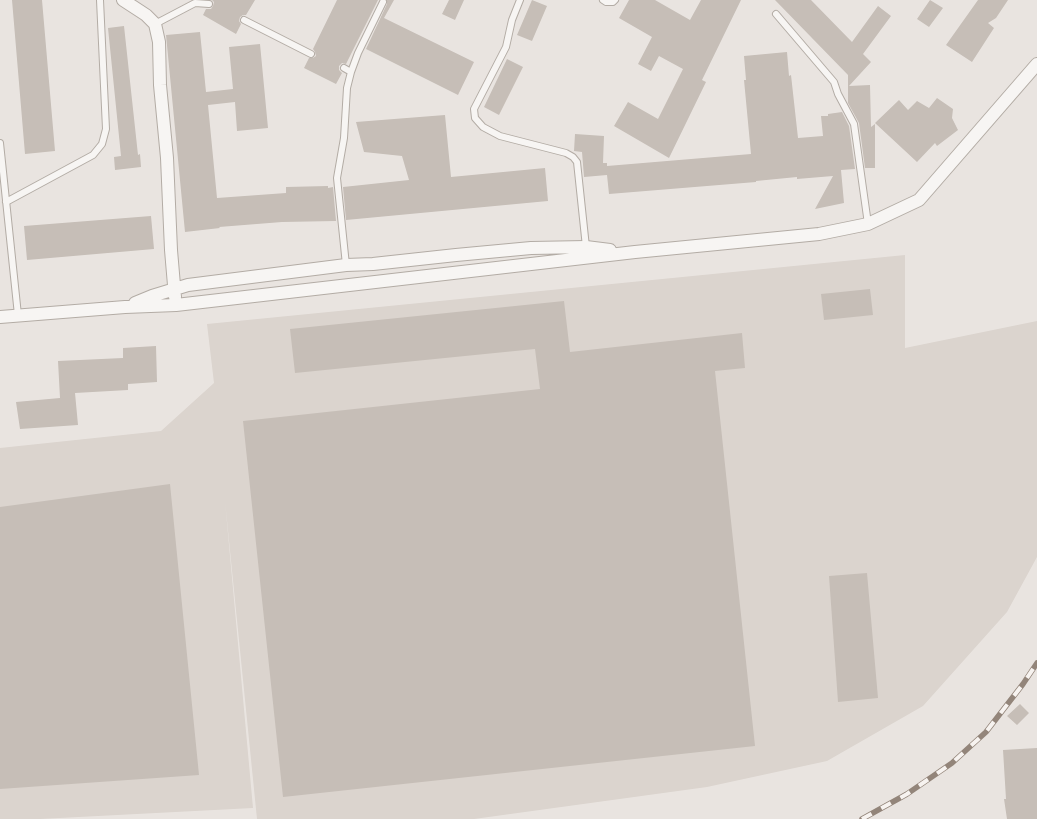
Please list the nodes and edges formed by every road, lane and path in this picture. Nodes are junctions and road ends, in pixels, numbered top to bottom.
1 (100, 0) edge
2 (123, 0) edge
3 (520, 0) edge
4 (603, 0) edge
5 (615, 0) edge
6 (196, 1) edge
7 (383, 2) dead end
8 (209, 4) dead end
9 (776, 14) dead end
10 (244, 20) dead end
11 (155, 24) junction
12 (311, 54) dead end
13 (1037, 64) edge
14 (344, 68) dead end
15 (351, 72) junction
16 (0, 143) edge
17 (0, 148) edge
18 (6, 202) junction
19 (868, 224) junction
20 (586, 247) junction
21 (635, 252) junction
22 (346, 265) junction
23 (175, 289) junction
24 (176, 305) junction
25 (124, 306) junction
26 (18, 315) junction
27 (0, 317) edge

1 - 18 lane
2 - 11 street
3 - 20 lane
4 - 5 lane
6 - 8 lane
6 - 11 lane
7 - 15 lane
9 - 19 lane
10 - 12 lane
11 - 23 street
13 - 19 street
14 - 15 lane
15 - 22 lane
16 - 17 lane
17 - 18 lane
18 - 26 lane
19 - 21 street
20 - 21 street
20 - 22 street
21 - 24 street
22 - 23 street
23 - 24 street
23 - 25 street
24 - 25 street
25 - 26 street
26 - 27 street

